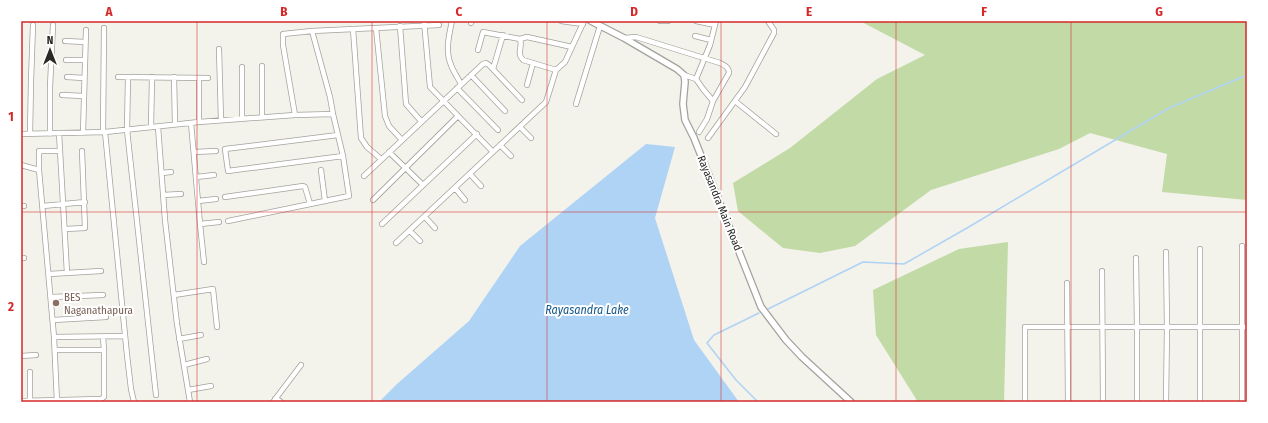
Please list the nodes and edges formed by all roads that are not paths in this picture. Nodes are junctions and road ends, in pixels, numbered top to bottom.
1 (452, 21) edge
2 (561, 21) edge
3 (591, 21) edge
4 (660, 21) edge
5 (668, 21) edge
6 (696, 21) edge
7 (768, 21) edge
8 (583, 22) edge
9 (424, 23) edge
10 (716, 23) edge
11 (54, 24) dead end
12 (33, 25) dead end
13 (439, 25) dead end
14 (400, 26) junction
15 (600, 26) junction
16 (104, 28) dead end
17 (376, 28) junction
18 (353, 29) junction
19 (86, 30) dead end
20 (312, 30) junction
21 (503, 35) junction
22 (694, 36) dead end
23 (624, 38) junction
24 (520, 39) junction
25 (711, 40) junction
26 (65, 41) dead end
27 (85, 42) junction
28 (572, 47) junction
29 (219, 49) dead end
30 (478, 50) dead end
31 (704, 58) junction
32 (66, 60) dead end
33 (85, 60) junction
34 (533, 63) junction
35 (262, 66) dead end
36 (242, 67) dead end
37 (493, 70) junction
38 (556, 70) junction
39 (471, 75) junction
40 (684, 75) junction
41 (66, 77) dead end
42 (118, 77) dead end
43 (152, 77) junction
44 (174, 77) junction
45 (84, 78) junction
46 (128, 78) junction
47 (199, 78) junction
48 (208, 78) dead end
49 (696, 79) junction
50 (461, 84) junction
51 (527, 85) dead end
52 (457, 88) junction
53 (62, 95) dead end
54 (84, 96) junction
55 (522, 100) dead end
56 (443, 101) junction
57 (713, 101) junction
58 (735, 101) junction
59 (576, 104) dead end
60 (505, 111) dead end
61 (333, 114) junction
62 (295, 115) junction
63 (458, 116) junction
64 (262, 117) junction
65 (242, 119) junction
66 (221, 120) junction
67 (199, 122) junction
68 (422, 122) junction
69 (191, 123) junction
70 (175, 124) junction
71 (151, 127) junction
72 (158, 127) junction
73 (520, 127) junction
74 (127, 130) junction
75 (498, 130) dead end
76 (83, 132) junction
77 (104, 132) junction
78 (699, 132) dead end
79 (21, 134) edge
80 (30, 134) junction
81 (50, 134) junction
82 (59, 134) junction
83 (477, 134) junction
84 (776, 134) dead end
85 (338, 135) junction
86 (531, 138) dead end
87 (708, 138) dead end
88 (402, 140) junction
89 (500, 146) junction
90 (60, 151) junction
91 (82, 151) dead end
92 (216, 151) dead end
93 (194, 152) junction
94 (389, 152) junction
95 (493, 152) junction
96 (343, 156) junction
97 (511, 156) dead end
98 (381, 160) junction
99 (21, 165) edge
100 (405, 168) junction
101 (39, 170) junction
102 (321, 170) dead end
103 (171, 172) dead end
104 (162, 173) junction
105 (470, 174) junction
106 (214, 176) dead end
107 (364, 176) dead end
108 (196, 177) junction
109 (423, 185) junction
110 (481, 186) dead end
111 (455, 188) junction
112 (181, 194) dead end
113 (164, 195) junction
114 (225, 197) dead end
115 (216, 199) dead end
116 (373, 200) dead end
117 (465, 200) dead end
118 (198, 201) junction
119 (325, 201) junction
120 (84, 202) junction
121 (64, 204) junction
122 (310, 204) junction
123 (43, 206) junction
124 (425, 217) junction
125 (228, 221) dead end
126 (219, 222) dead end
127 (200, 224) junction
128 (382, 224) dead end
129 (435, 228) dead end
130 (65, 229) junction
131 (410, 231) junction
132 (420, 241) dead end
133 (396, 243) dead end
134 (1242, 246) dead end
135 (1200, 249) dead end
136 (1166, 252) dead end
137 (1136, 258) dead end
138 (204, 262) dead end
139 (102, 271) dead end
140 (1102, 271) dead end
141 (67, 272) junction
142 (49, 274) junction
143 (1067, 283) dead end
144 (103, 295) dead end
145 (174, 295) junction
146 (51, 297) junction
147 (106, 317) dead end
148 (53, 320) junction
149 (217, 327) dead end
150 (1068, 327) junction
151 (1103, 327) junction
152 (1138, 327) junction
153 (1167, 327) junction
154 (1201, 327) junction
155 (1245, 327) edge
156 (201, 335) dead end
157 (125, 336) junction
158 (54, 337) junction
159 (103, 337) junction
160 (179, 339) junction
161 (55, 350) junction
162 (104, 350) junction
163 (36, 355) dead end
164 (21, 356) edge
165 (206, 359) dead end
166 (184, 365) junction
167 (301, 365) dead end
168 (30, 372) dead end
169 (211, 386) dead end
170 (188, 390) junction
171 (156, 395) dead end
172 (30, 400) junction
173 (21, 401) edge
174 (57, 401) edge
175 (274, 401) edge
176 (134, 402) edge
177 (190, 402) edge
178 (281, 402) edge
179 (851, 402) edge
180 (1025, 402) edge
181 (1068, 402) edge
182 (1103, 402) edge
183 (1136, 402) edge
184 (1166, 402) edge
185 (1200, 402) edge
186 (1242, 402) edge

1 - 50 street
2 - 8 street
3 - 15 street
4 - 5 street
6 - 10 street
7 - 58 street
8 - 28 street
9 - 13 street
9 - 14 street
9 - 56 street
10 - 25 street
11 - 81 street
12 - 80 street
14 - 17 street
14 - 68 street
15 - 23 street
15 - 59 street
16 - 77 street
17 - 18 street
17 - 88 street
18 - 20 street
18 - 98 street
19 - 27 street
20 - 61 street
20 - 62 street
21 - 24 street
21 - 30 street
21 - 37 street
22 - 25 street
23 - 31 street
23 - 40 street
24 - 28 street
24 - 34 street
25 - 31 street
26 - 27 street
27 - 33 street
28 - 38 street
29 - 66 street
31 - 49 street
31 - 57 street
32 - 33 street
33 - 45 street
34 - 38 street
34 - 51 street
35 - 64 street
36 - 65 street
37 - 39 street
37 - 55 street
38 - 73 street
39 - 50 street
39 - 60 street
40 - 49 street
40 - 179 street, Rayasandra Main Road
41 - 45 street
42 - 46 street
43 - 44 street
43 - 46 street
43 - 71 street
44 - 47 street
44 - 70 street
45 - 54 street
46 - 74 street
47 - 48 street
47 - 67 street
49 - 57 street
50 - 52 street
52 - 56 street
52 - 75 street
53 - 54 street
54 - 76 street
56 - 63 street
56 - 68 street
57 - 78 street
58 - 84 street
58 - 87 street
61 - 62 street
61 - 85 street
62 - 64 street
63 - 83 street
63 - 100 street
64 - 65 street
65 - 66 street
66 - 67 street
67 - 69 street
68 - 88 street
69 - 70 street
69 - 93 street
70 - 72 street
71 - 72 street
71 - 74 street
72 - 104 street
73 - 86 street
73 - 89 street
74 - 77 street
74 - 171 street
76 - 77 street
76 - 82 street
77 - 157 street
79 - 80 street
80 - 81 street
81 - 82 street
82 - 90 street
83 - 95 street
83 - 109 street
85 - 96 street
85 - 96 street
88 - 94 street
89 - 95 street
89 - 97 street
90 - 101 street
90 - 121 street
91 - 120 street
92 - 93 street
93 - 108 street
94 - 98 street
94 - 100 street
95 - 105 street
96 - 119 street
98 - 107 street
99 - 101 street
100 - 109 street
100 - 116 street
101 - 123 street
102 - 119 street
103 - 104 street
104 - 113 street
105 - 110 street
105 - 111 street
106 - 108 street
108 - 118 street
109 - 128 street
111 - 117 street
111 - 124 street
112 - 113 street
113 - 145 street
114 - 122 street
115 - 118 street
118 - 127 street
119 - 122 street
120 - 121 street
120 - 130 street
121 - 123 street
121 - 130 street
122 - 125 street
123 - 142 street
124 - 129 street
124 - 131 street
126 - 127 street
127 - 138 street
130 - 141 street
131 - 132 street
131 - 133 street
134 - 155 street
135 - 154 street
136 - 153 street
137 - 152 street
139 - 141 street
140 - 151 street
141 - 142 street
142 - 146 street
143 - 150 street
144 - 146 street
145 - 149 street
145 - 160 street
146 - 148 street
147 - 148 street
148 - 158 street
150 - 151 street
150 - 180 street
150 - 181 street
151 - 152 street
151 - 182 street
152 - 153 street
152 - 183 street
153 - 154 street
153 - 184 street
154 - 155 street
154 - 185 street
155 - 186 street
156 - 160 street
157 - 159 street
157 - 176 street
158 - 159 street
158 - 161 street
159 - 162 street
160 - 166 street
161 - 162 street
161 - 174 street
162 - 174 street
163 - 164 street
165 - 166 street
166 - 170 street
167 - 175 street
168 - 172 street
169 - 170 street
170 - 177 street
172 - 173 street
172 - 174 street
175 - 178 street

